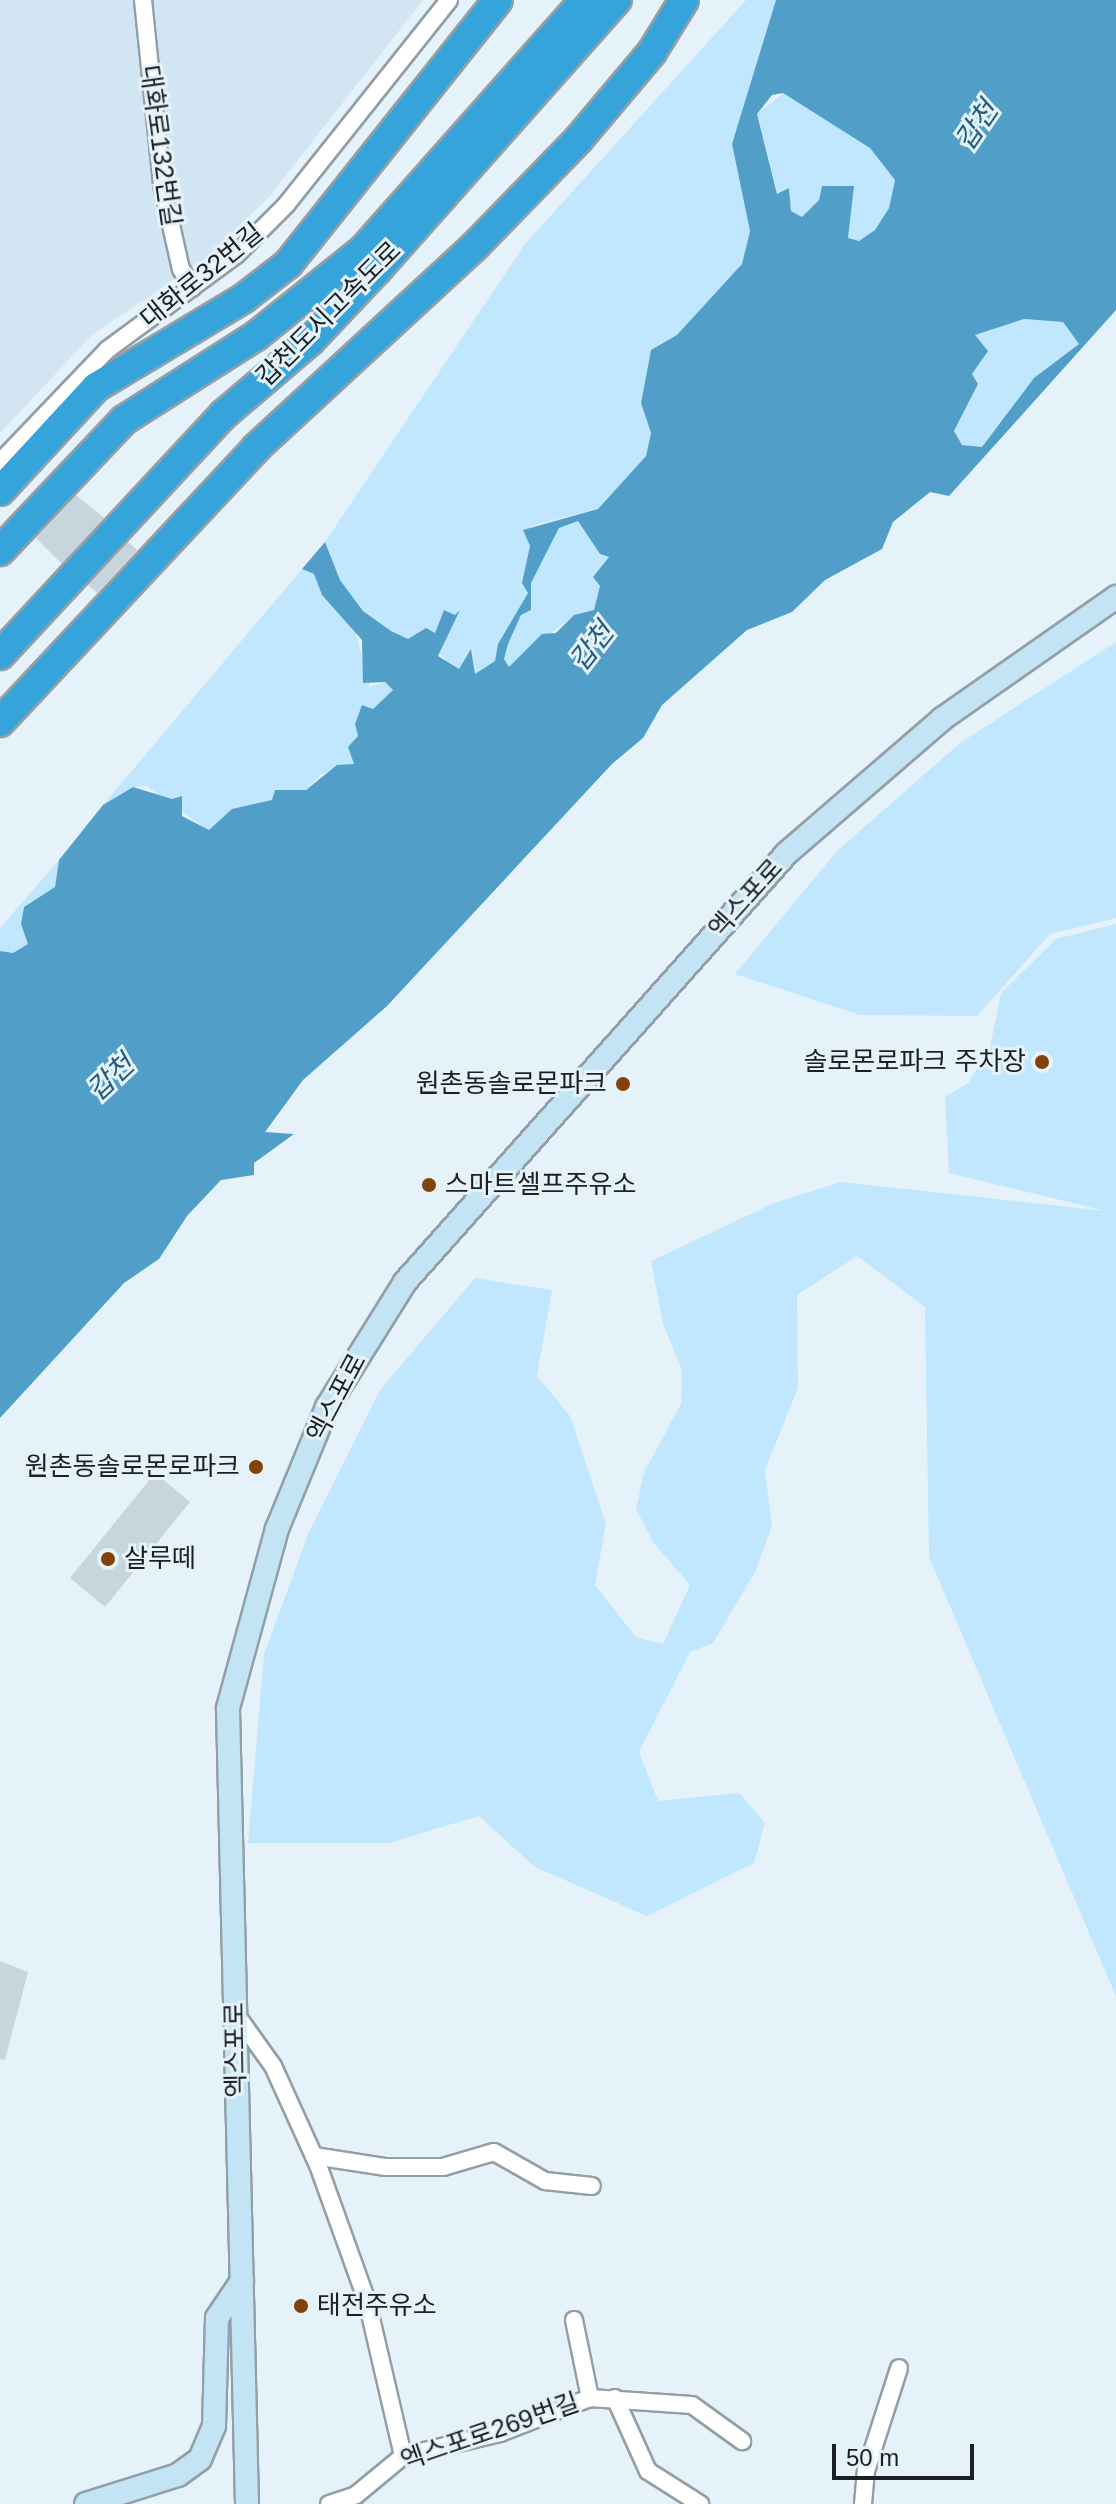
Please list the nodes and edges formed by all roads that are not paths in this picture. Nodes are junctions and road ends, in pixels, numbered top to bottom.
1 (143, 0) edge
2 (449, 0) edge
3 (498, 0) edge
4 (684, 0) edge
5 (596, 6) edge
6 (192, 288) junction
7 (0, 462) edge
8 (0, 491) edge
9 (0, 551) edge
10 (1116, 597) edge
11 (0, 655) edge
12 (0, 722) edge
13 (235, 2013) junction
14 (314, 2156) junction
15 (592, 2186) dead end
16 (242, 2281) junction
17 (574, 2320) dead end
18 (899, 2368) dead end
19 (590, 2398) junction
20 (615, 2398) junction
21 (742, 2441) dead end
22 (403, 2456) junction
23 (86, 2504) edge
24 (247, 2504) edge
25 (329, 2504) edge
26 (700, 2504) edge
27 (863, 2504) edge

1 - 6 street, 대화로132번길
2 - 6 street, 대화로32번길
3 - 8 highway
4 - 12 highway
5 - 9 highway, 갑천도시고속도로
5 - 11 highway, 갑천도시고속도로
6 - 7 street, 대화로32번길
10 - 13 main road, 엑스포로
13 - 14 street
13 - 16 main road, 엑스포로
14 - 15 street
14 - 22 street
16 - 23 main road
16 - 24 main road, 엑스포로
17 - 19 street
18 - 27 street
19 - 20 street, 엑스포로269번길
19 - 22 street, 엑스포로269번길
20 - 21 street, 엑스포로269번길
20 - 26 street, 엑스포로269번길
22 - 25 street, 엑스포로269번길

